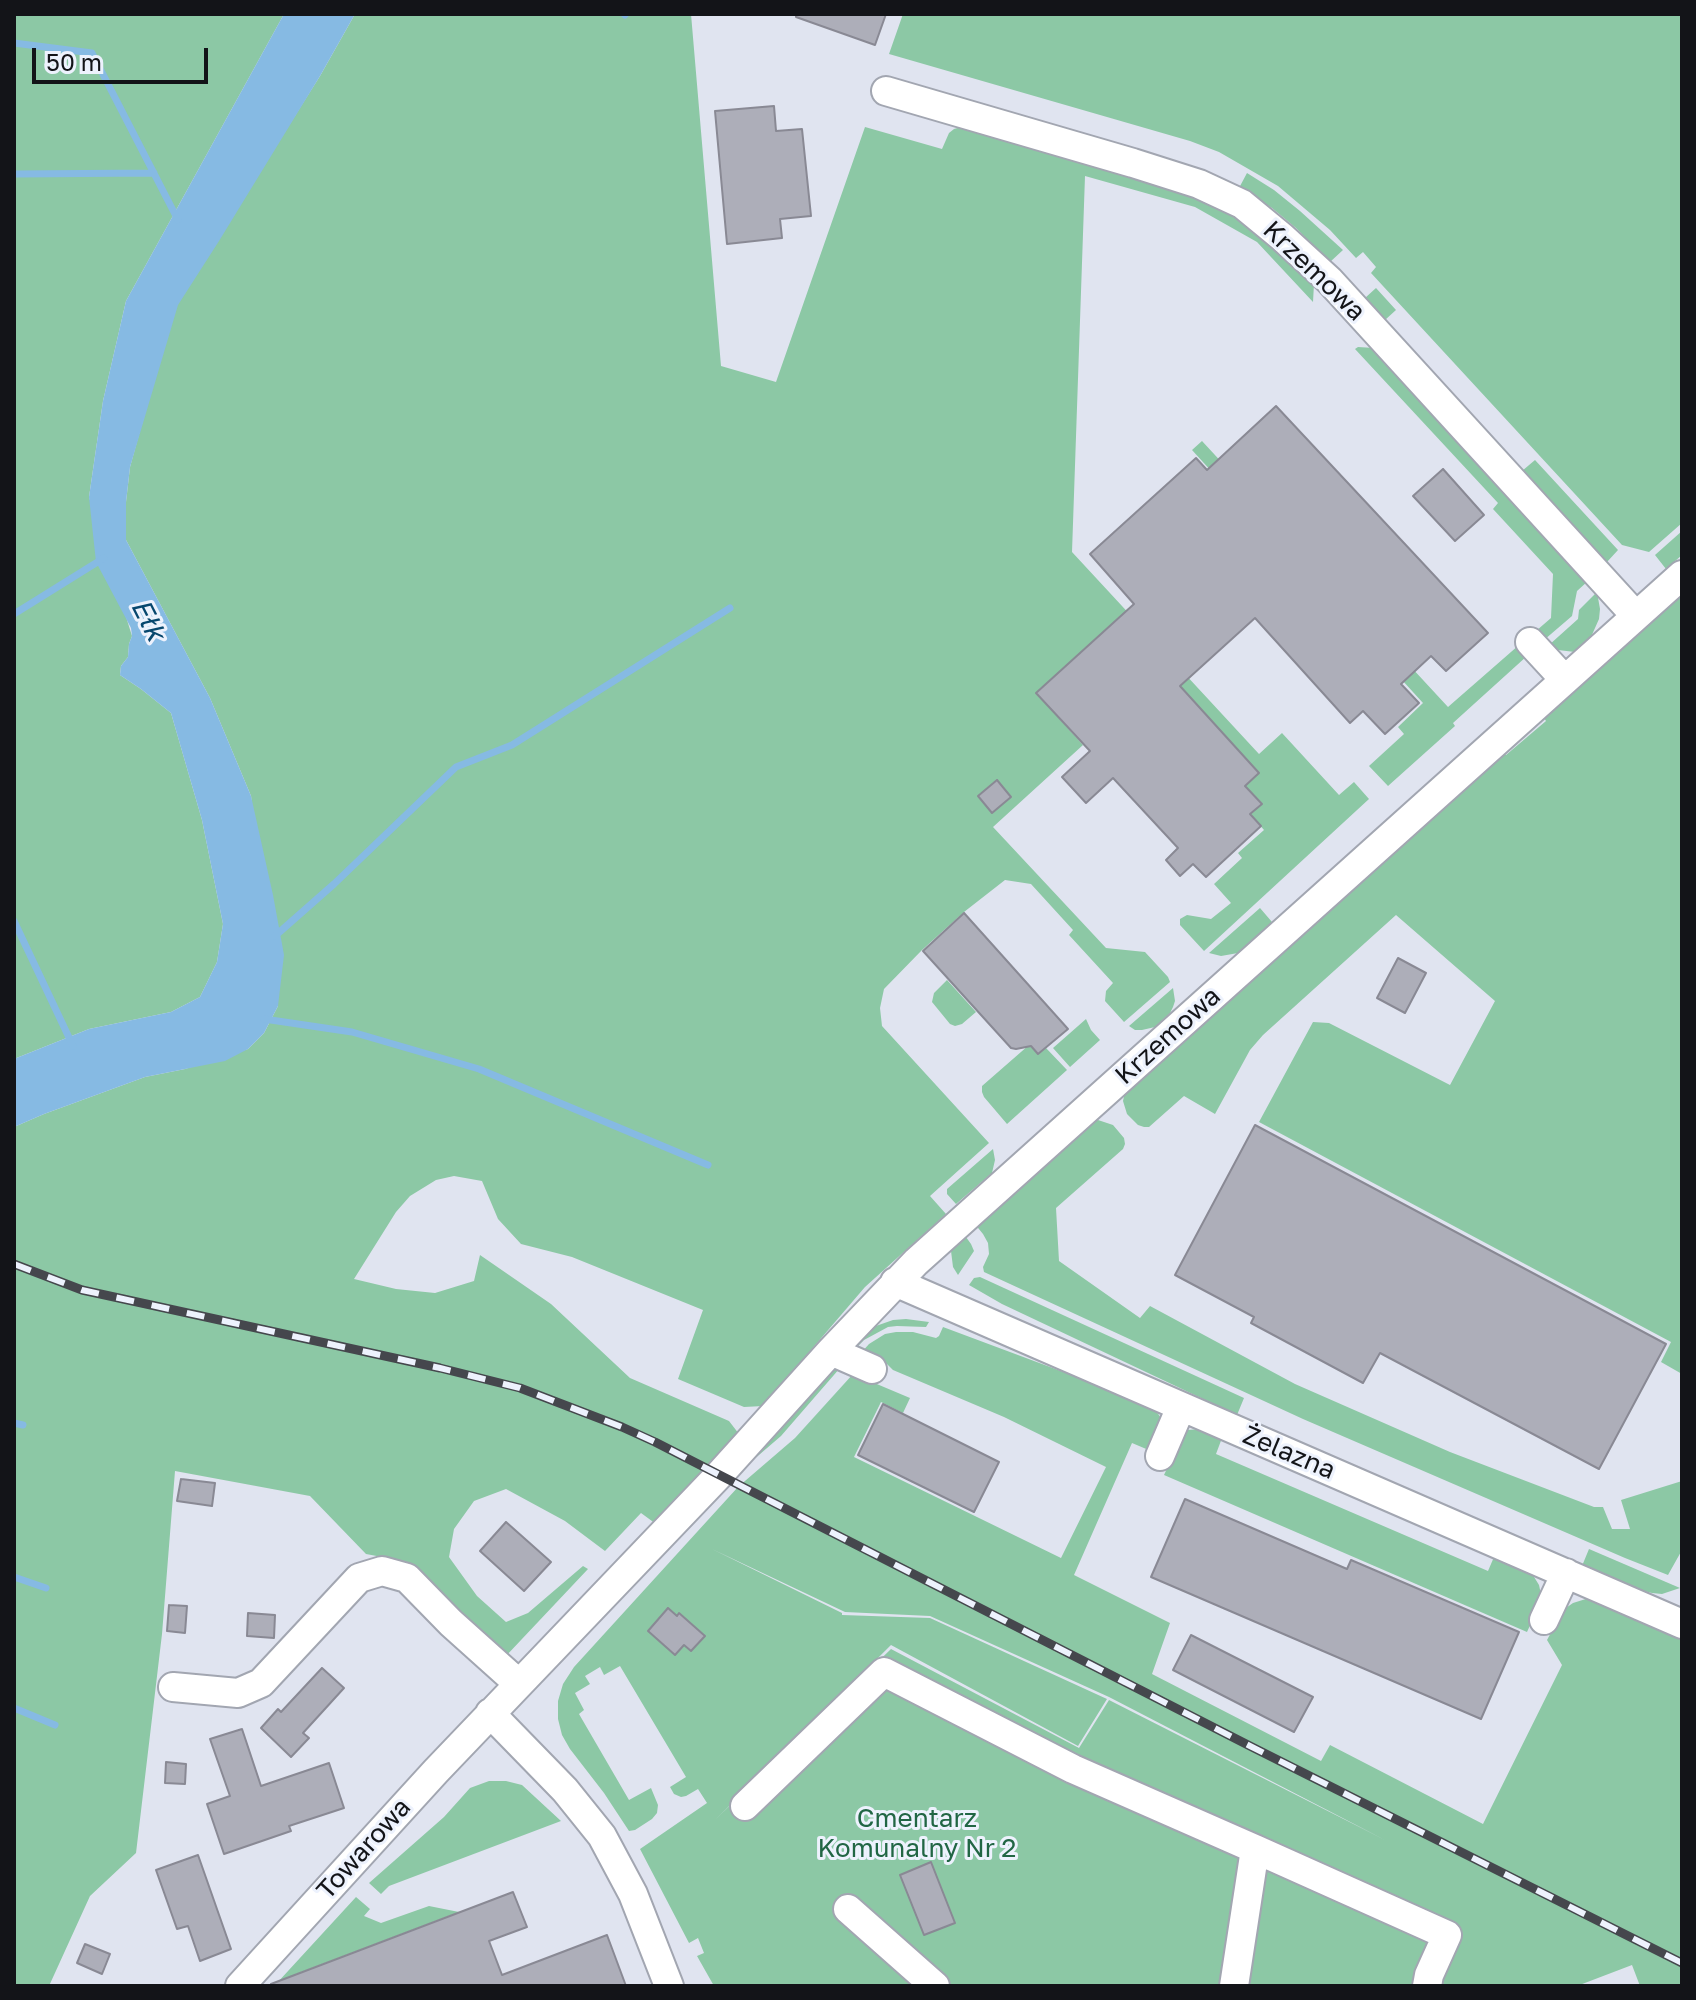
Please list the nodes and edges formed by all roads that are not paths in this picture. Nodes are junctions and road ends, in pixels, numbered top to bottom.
1 (886, 91) dead end
2 (1682, 575) edge
3 (1636, 616) junction
4 (1530, 642) dead end
5 (1565, 680) junction
6 (895, 1282) junction
7 (831, 1351) junction
8 (872, 1369) dead end
9 (1181, 1407) junction
10 (1160, 1456) dead end
11 (719, 1475) joint
12 (1566, 1573) junction
13 (1544, 1620) dead end
14 (1682, 1624) edge
15 (519, 1684) junction
16 (173, 1687) dead end
17 (490, 1713) junction
18 (745, 1806) dead end
19 (1255, 1849) junction
20 (848, 1909) dead end
21 (250, 1983) edge
22 (669, 1986) edge
23 (935, 1986) edge
24 (1234, 1986) edge
25 (1427, 1986) edge

1 - 3 street, Krzemowa
2 - 3 street, Krzemowa
3 - 5 street, Krzemowa
4 - 5 street
5 - 6 street, Krzemowa
6 - 7 street, Krzemowa
6 - 9 street, Żelazna
7 - 8 street
7 - 11 street, Krzemowa
9 - 10 street
9 - 12 street, Żelazna
11 - 15 street, Towarowa
12 - 13 street
12 - 14 street, Żelazna
15 - 16 street
15 - 17 street, Towarowa
17 - 21 street, Towarowa
17 - 22 street
18 - 19 street
19 - 24 street
19 - 25 street
20 - 23 street

